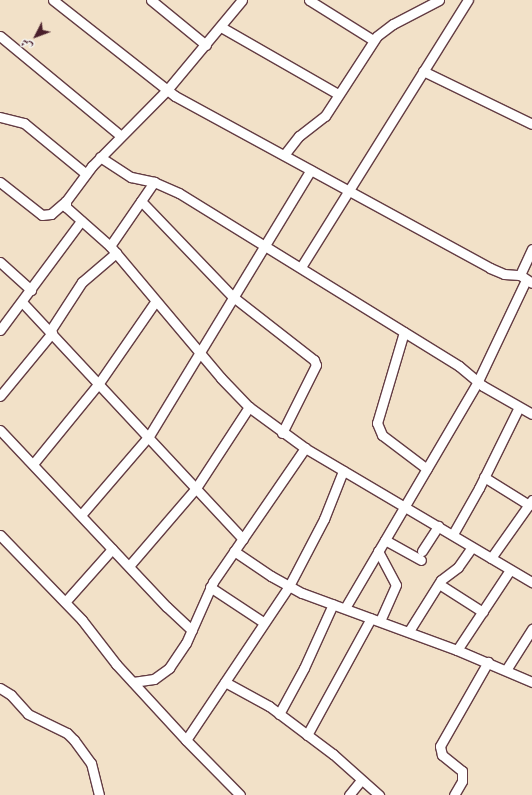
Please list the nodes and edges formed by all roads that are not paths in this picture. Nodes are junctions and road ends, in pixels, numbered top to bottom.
1 (53, 0) edge
2 (151, 0) edge
3 (242, 0) edge
4 (309, 0) edge
5 (439, 0) edge
6 (467, 0) edge
7 (221, 27) junction
8 (0, 36) edge
9 (373, 40) junction
10 (206, 45) junction
11 (423, 71) junction
12 (167, 90) junction
13 (338, 94) junction
14 (0, 117) edge
15 (532, 124) edge
16 (121, 136) junction
17 (284, 155) junction
18 (100, 157) junction
19 (311, 170) junction
20 (86, 174) junction
21 (0, 182) edge
22 (154, 182) junction
23 (349, 191) junction
24 (66, 200) junction
25 (141, 201) junction
26 (81, 221) junction
27 (264, 245) junction
28 (113, 249) junction
29 (532, 249) edge
30 (0, 262) edge
31 (301, 267) junction
32 (526, 280) edge
33 (31, 290) junction
34 (232, 296) junction
35 (22, 302) junction
36 (155, 302) junction
37 (0, 330) edge
38 (51, 332) junction
39 (404, 332) junction
40 (201, 352) junction
41 (478, 382) junction
42 (99, 384) junction
43 (0, 396) edge
44 (249, 407) junction
45 (519, 407) junction
46 (532, 414) edge
47 (0, 430) edge
48 (282, 433) junction
49 (148, 436) junction
50 (305, 448) junction
51 (33, 464) junction
52 (426, 469) junction
53 (343, 470) junction
54 (484, 477) junction
55 (196, 488) junction
56 (530, 503) edge
57 (404, 507) junction
58 (81, 516) junction
59 (438, 526) junction
60 (453, 534) junction
61 (0, 535) edge
62 (243, 539) junction
63 (385, 540) junction
64 (472, 547) junction
65 (112, 549) junction
66 (234, 551) junction
67 (378, 551) junction
68 (491, 558) junction
69 (129, 566) junction
70 (510, 570) junction
71 (531, 580) edge
72 (439, 584) junction
73 (289, 586) junction
74 (210, 587) junction
75 (65, 602) junction
76 (333, 604) junction
77 (345, 608) junction
78 (483, 612) junction
79 (371, 618) junction
80 (380, 621) junction
81 (263, 622) junction
82 (532, 629) edge
83 (192, 630) junction
84 (409, 631) junction
85 (457, 650) junction
86 (488, 662) junction
87 (506, 670) junction
88 (133, 682) junction
89 (225, 682) junction
90 (532, 682) edge
91 (0, 688) edge
92 (279, 714) junction
93 (307, 735) junction
94 (186, 740) junction
95 (361, 780) junction
96 (99, 795) edge
97 (240, 795) edge
98 (348, 795) edge
99 (379, 795) edge
100 (454, 795) edge

1 - 12 street
2 - 10 street
3 - 7 street
4 - 9 street
5 - 9 street
6 - 11 street
7 - 10 street
7 - 13 street
8 - 16 street
9 - 13 street
10 - 12 street
11 - 15 street
11 - 23 street
12 - 16 street
12 - 17 street
13 - 17 street
14 - 20 street
16 - 18 street
17 - 19 street
18 - 20 street
18 - 22 street
19 - 23 street
19 - 27 street
20 - 24 street
21 - 24 street
22 - 25 street
22 - 27 street
23 - 31 street
23 - 32 street
24 - 26 street
25 - 28 street
25 - 34 street
26 - 28 street
26 - 33 street
27 - 31 street
27 - 34 street
28 - 36 street
28 - 38 street
29 - 32 street
30 - 33 street
31 - 39 street
32 - 41 street
33 - 35 street
34 - 40 street
34 - 48 street
35 - 37 street
35 - 38 street
36 - 40 street
36 - 42 street
38 - 42 street
38 - 43 street
39 - 41 street
39 - 52 street
40 - 44 street
40 - 49 street
41 - 45 street
41 - 52 street
42 - 49 street
42 - 51 street
44 - 48 street
44 - 55 street
45 - 46 street
45 - 54 street
47 - 51 street
48 - 50 street
49 - 55 street
49 - 58 street
50 - 53 street
50 - 62 street
51 - 58 street
52 - 57 street
53 - 57 street
53 - 73 street
54 - 56 street
54 - 60 street
55 - 62 street
55 - 69 street
56 - 68 street
57 - 59 street
57 - 63 street
58 - 65 street
59 - 60 street
59 - 63 street
60 - 64 street
61 - 75 street
62 - 66 street
63 - 67 street
64 - 68 street
64 - 72 street
65 - 69 street
65 - 75 street
66 - 73 street
66 - 74 street
67 - 77 street
67 - 80 street
68 - 70 street
69 - 83 street
70 - 71 street
70 - 78 street
72 - 78 street
72 - 84 street
73 - 76 street
73 - 81 street
74 - 81 street
74 - 83 street
75 - 88 street
76 - 77 street
76 - 92 street
77 - 79 street
78 - 85 street
79 - 80 street
79 - 93 street
80 - 84 street
81 - 89 street
82 - 87 street
83 - 88 street
84 - 85 street
85 - 86 street
86 - 87 street
86 - 100 street
87 - 90 street
88 - 94 street
89 - 92 street
89 - 94 street
91 - 96 street
92 - 93 street
93 - 95 street
94 - 97 street
95 - 98 street
95 - 99 street

